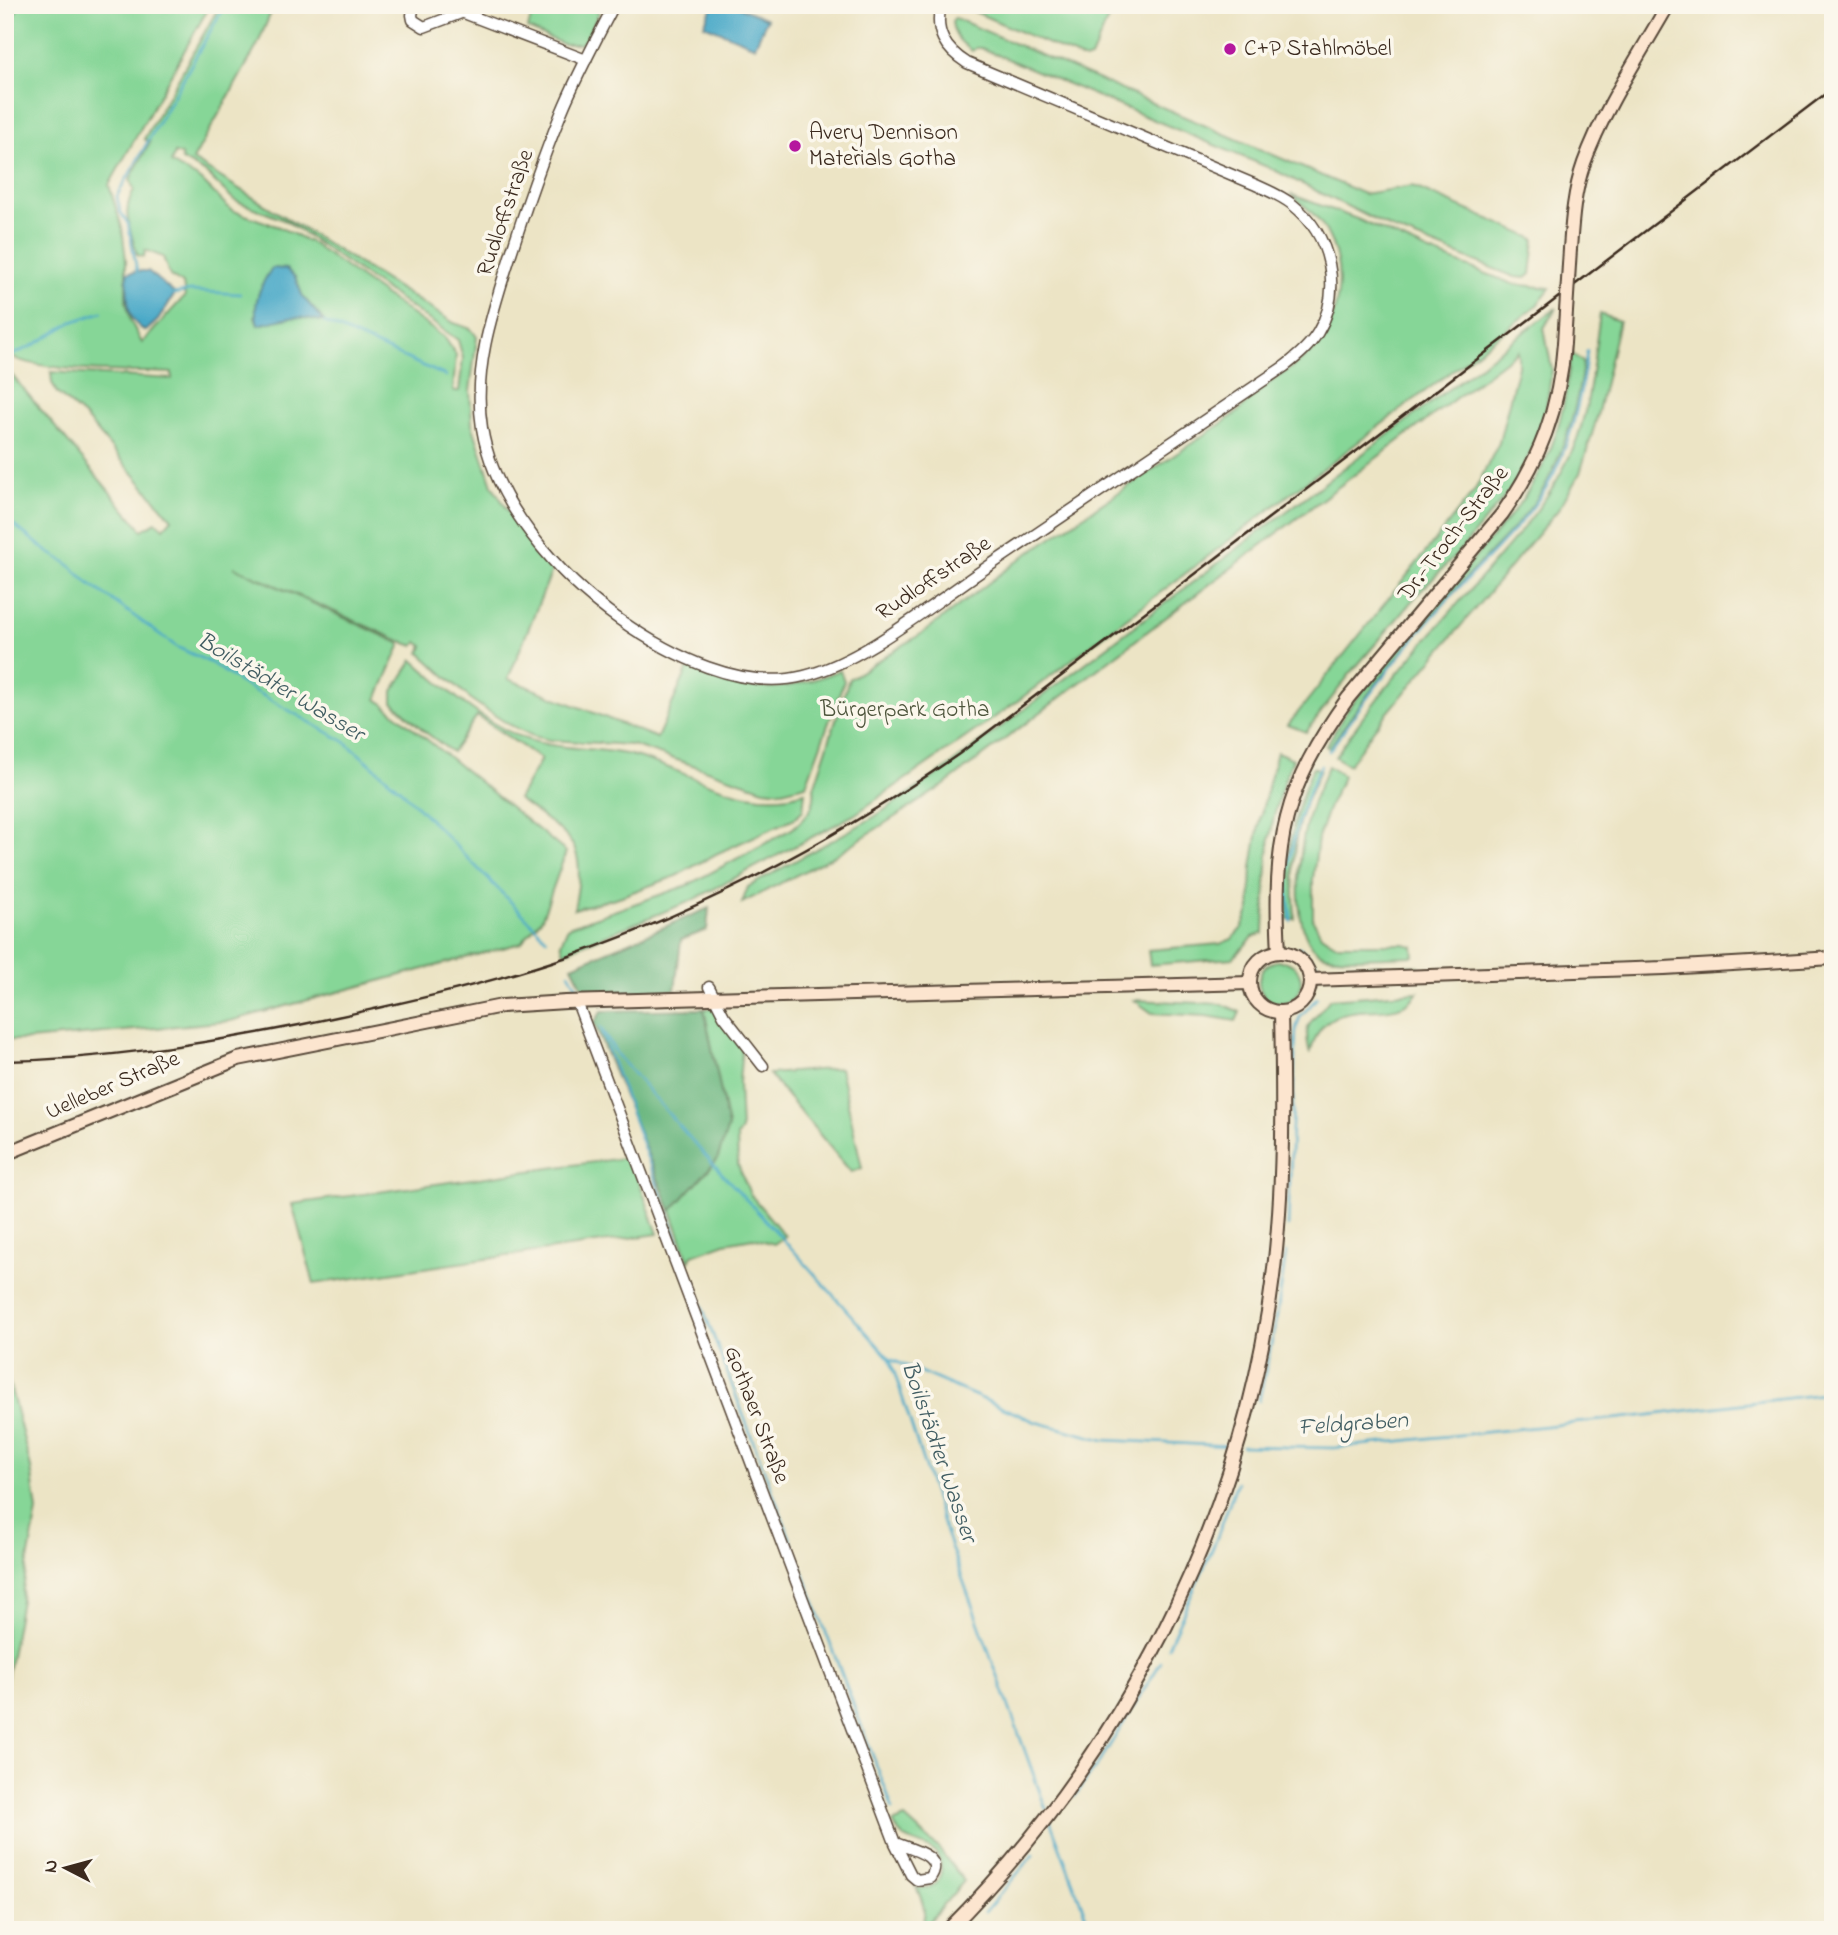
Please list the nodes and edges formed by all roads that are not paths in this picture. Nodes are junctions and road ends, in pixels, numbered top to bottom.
1 (414, 5) edge
2 (443, 5) edge
3 (614, 5) edge
4 (941, 5) edge
5 (1668, 5) edge
6 (461, 13) junction
7 (586, 60) junction
8 (1279, 953) junction
9 (1833, 958) edge
10 (1310, 980) junction
11 (1250, 983) junction
12 (713, 993) junction
13 (577, 1002) junction
14 (1281, 1012) junction
15 (763, 1066) dead end
16 (5, 1154) edge
17 (895, 1843) dead end
18 (948, 1930) edge

1 - 6 street
2 - 6 street
3 - 7 street, Rudloffstraße
4 - 7 street, Rudloffstraße
5 - 8 main road, Dr.-Troch-Straße, bridge
6 - 7 street
8 - 10 main road
8 - 11 main road
9 - 10 main road
10 - 14 main road
11 - 12 main road, Uelleber Straße
11 - 14 main road
12 - 13 main road, Uelleber Straße
12 - 15 street
13 - 16 main road, Uelleber Straße
13 - 17 street, Gothaer Straße
14 - 18 main road

